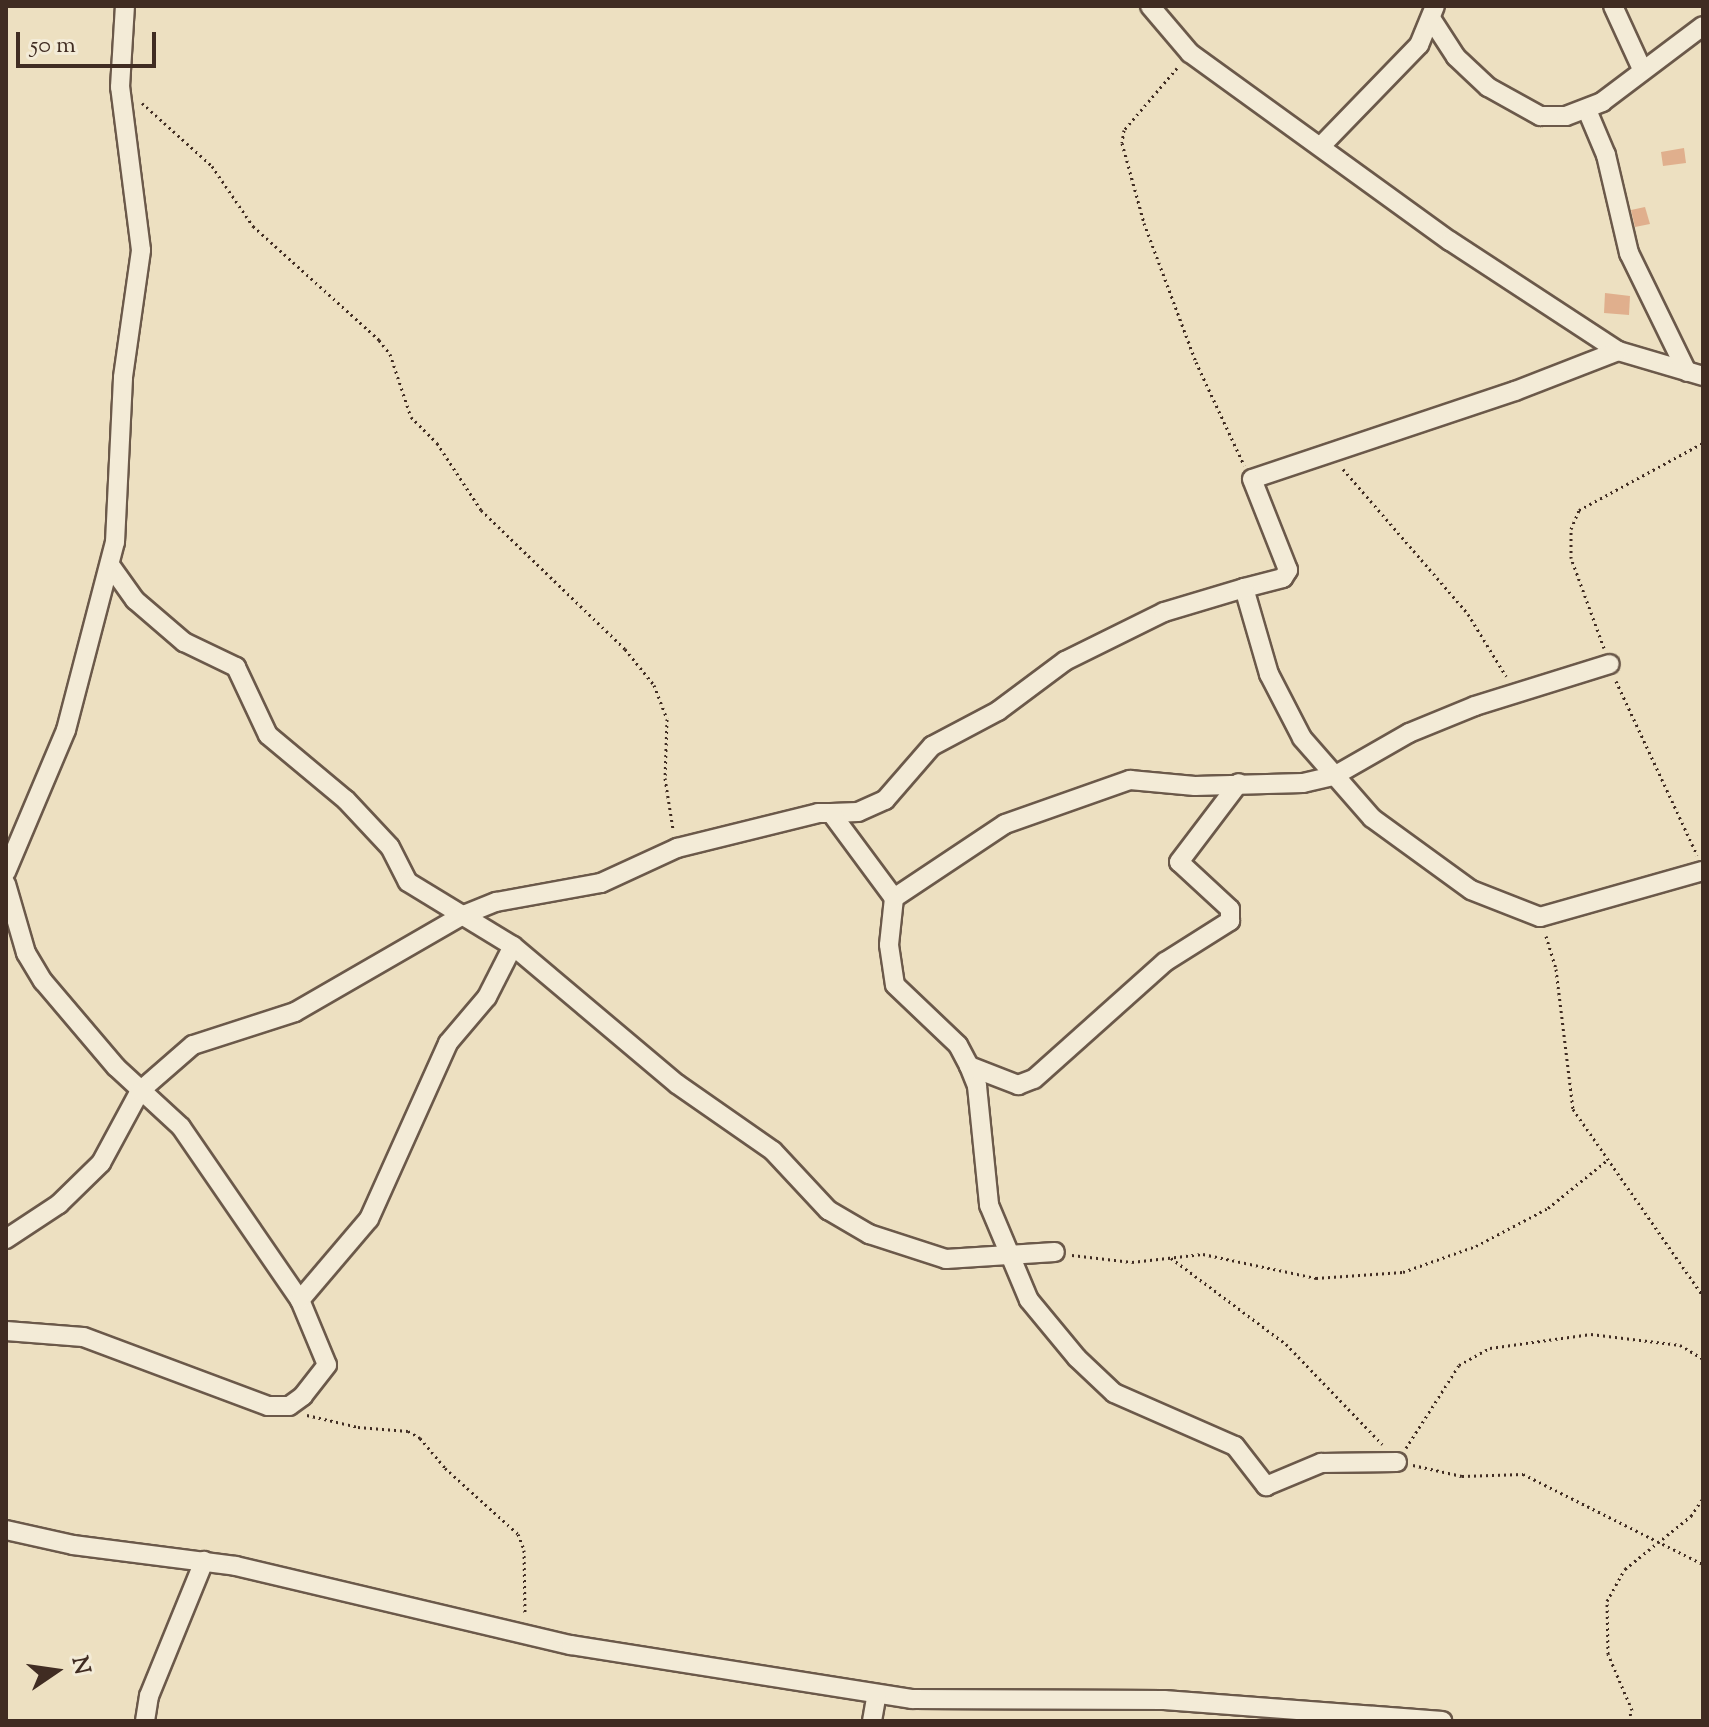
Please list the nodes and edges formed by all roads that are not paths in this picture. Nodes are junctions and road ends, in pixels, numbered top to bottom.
1 (125, 6) edge
2 (1150, 6) edge
3 (1613, 6) edge
4 (1433, 13) edge
5 (1703, 26) edge
6 (1642, 69) junction
7 (1587, 110) junction
8 (1321, 146) junction
9 (1618, 351) junction
10 (1695, 374) edge
11 (110, 565) junction
12 (1244, 588) junction
13 (1610, 664) road end
14 (1334, 776) junction
15 (1239, 783) junction
16 (831, 813) junction
17 (1703, 868) edge
18 (6, 872) edge
19 (6, 884) edge
20 (894, 898) junction
21 (461, 916) junction
22 (513, 946) junction
23 (969, 1066) junction
24 (140, 1091) junction
25 (6, 1239) edge
26 (1055, 1252) road end
27 (1009, 1255) junction
28 (300, 1300) junction
29 (6, 1331) edge
30 (1397, 1462) road end
31 (6, 1530) edge
32 (204, 1561) junction
33 (877, 1694) junction
34 (1271, 1715) edge
35 (145, 1721) edge
36 (872, 1721) edge
37 (1442, 1721) edge

1 - 11 street
2 - 8 street
3 - 6 street
4 - 7 street
4 - 8 street
5 - 6 street
6 - 7 street
7 - 10 street
8 - 9 street
9 - 10 street
9 - 12 street
11 - 18 street
11 - 21 street
12 - 14 street
12 - 16 street
13 - 14 street
14 - 15 street
14 - 17 street
15 - 20 street
15 - 23 street
16 - 20 street
16 - 21 street
19 - 24 street
20 - 23 street
21 - 22 street
21 - 24 street
22 - 27 street
22 - 28 street
23 - 27 street
24 - 25 street
24 - 28 street
26 - 27 street
27 - 30 street
28 - 29 street
31 - 32 street
32 - 33 street
32 - 35 street
33 - 34 street
33 - 36 street
34 - 37 street

